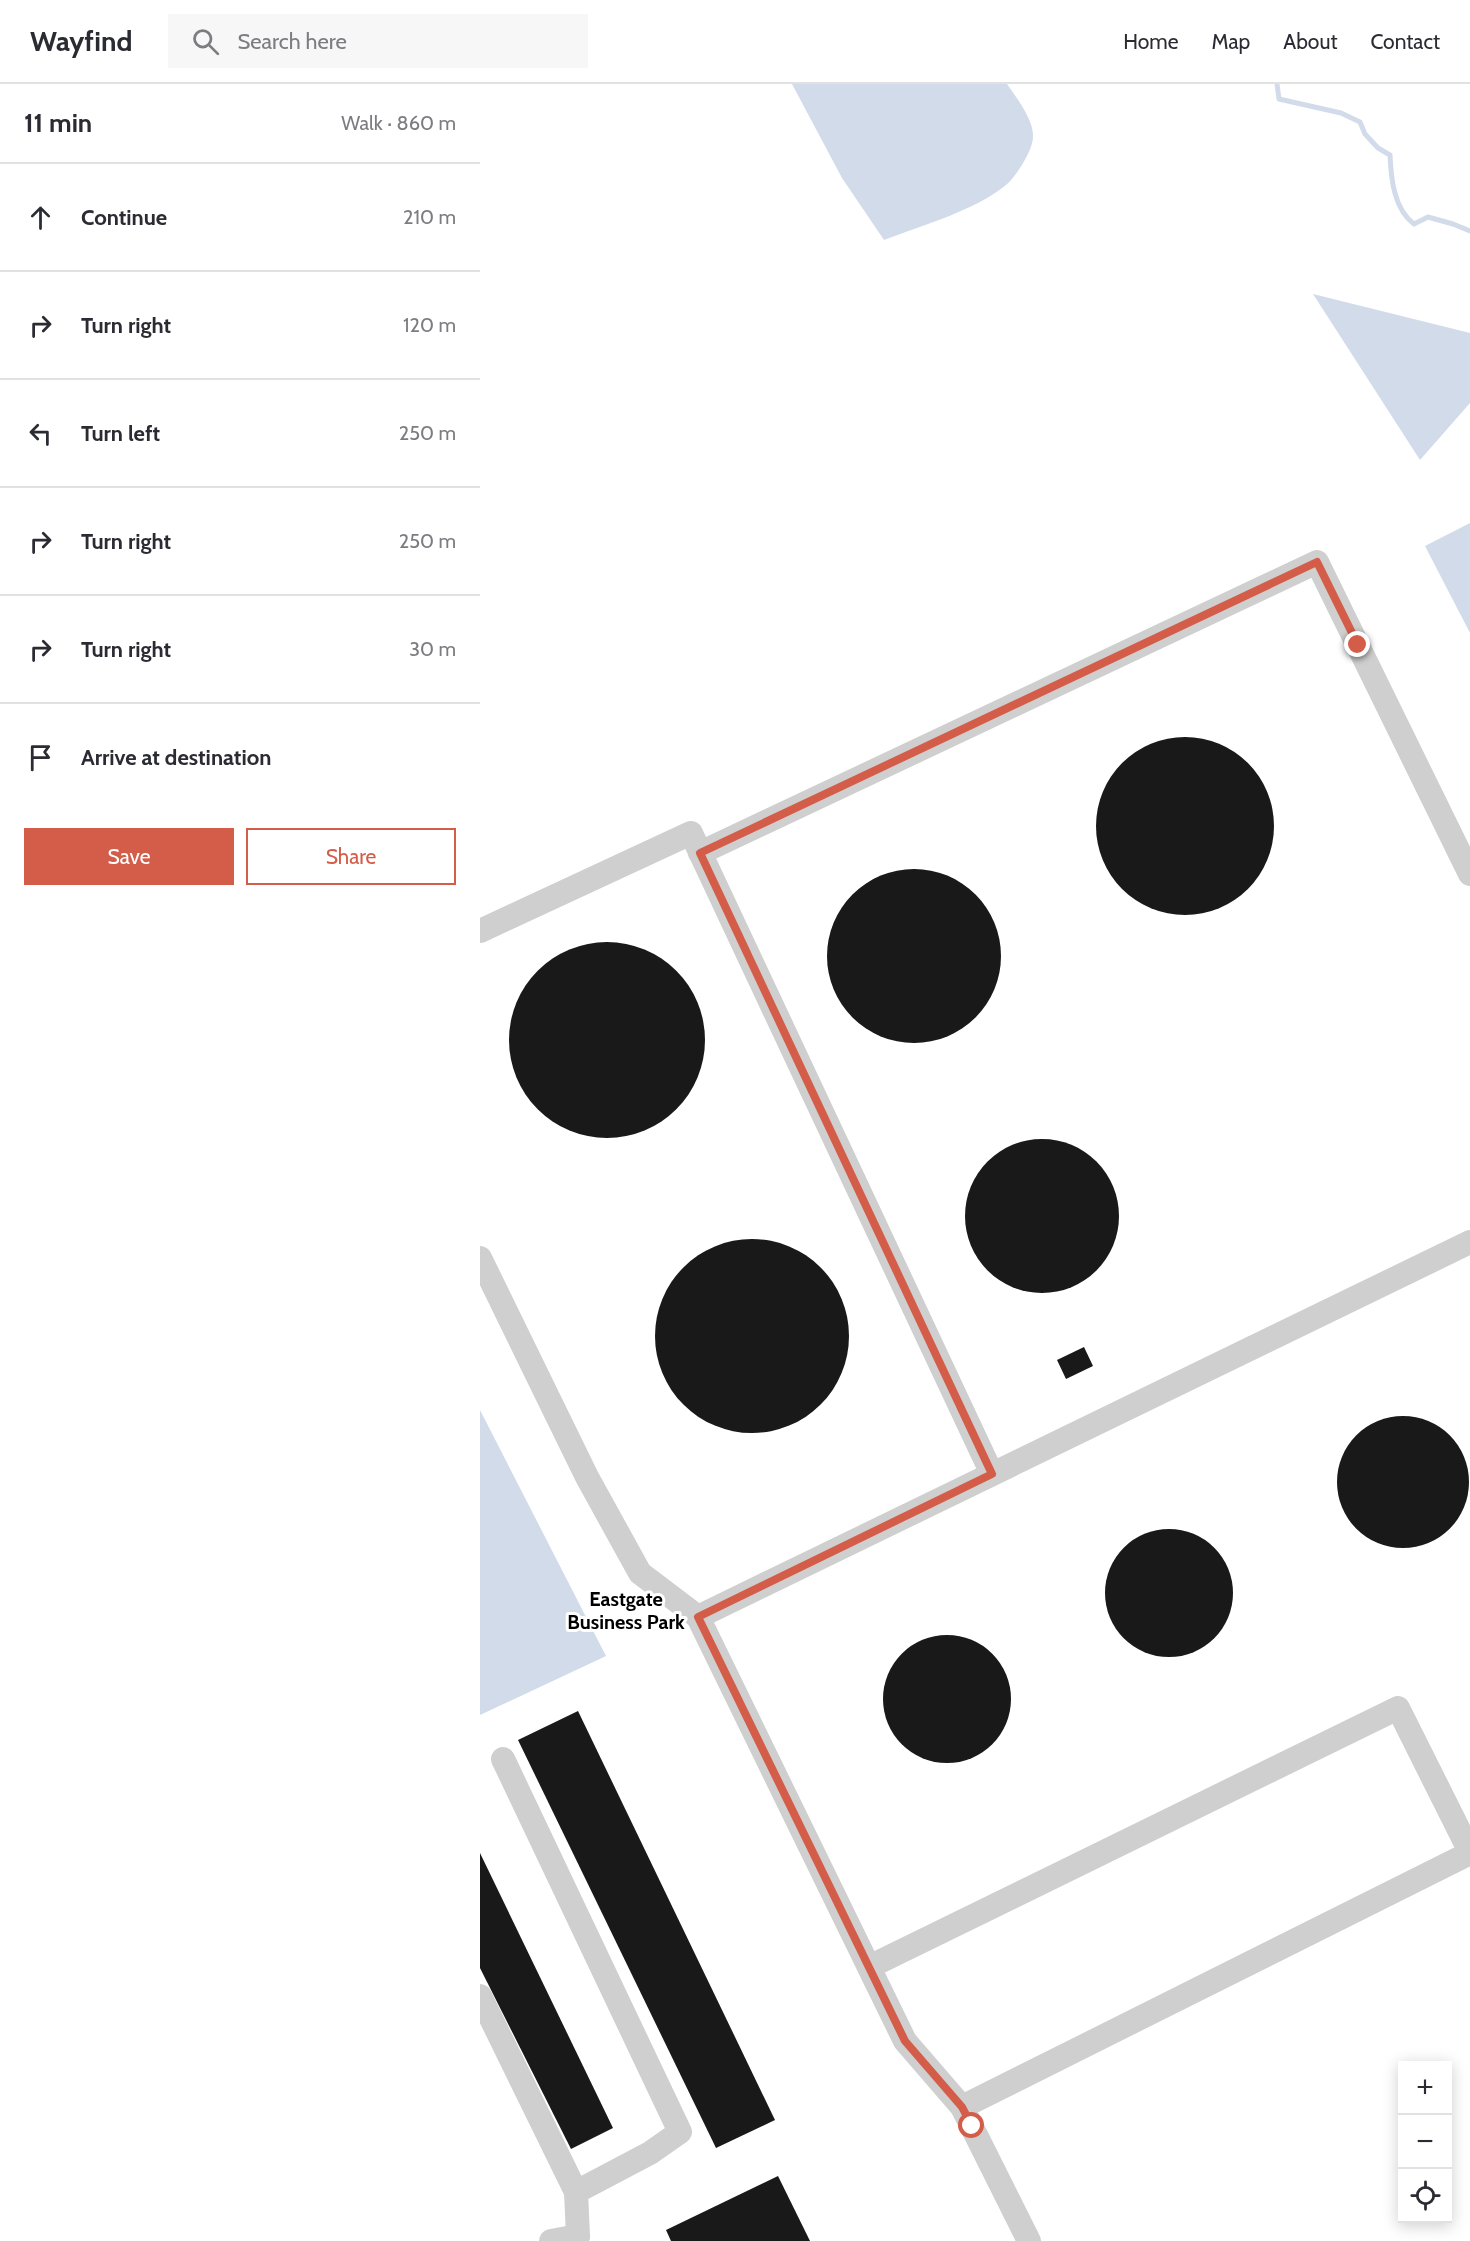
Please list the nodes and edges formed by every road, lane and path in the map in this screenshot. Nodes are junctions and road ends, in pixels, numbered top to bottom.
1 (700, 853) junction
2 (1470, 874) edge
3 (480, 930) edge
4 (1470, 1242) edge
5 (480, 1258) edge
6 (992, 1474) junction
7 (698, 1617) junction
8 (503, 1759) dead end
9 (1470, 1853) edge
10 (869, 1968) junction
11 (480, 1996) edge
12 (962, 2107) junction
13 (576, 2192) junction
14 (581, 2238) edge
15 (551, 2241) edge
16 (1029, 2241) edge

1 - 2 street
1 - 3 street
1 - 6 street
4 - 6 street
5 - 7 street
6 - 7 street
7 - 10 street
8 - 13 street
9 - 10 street
9 - 12 street
10 - 12 street
11 - 13 street
12 - 16 street
13 - 14 street
14 - 15 street

